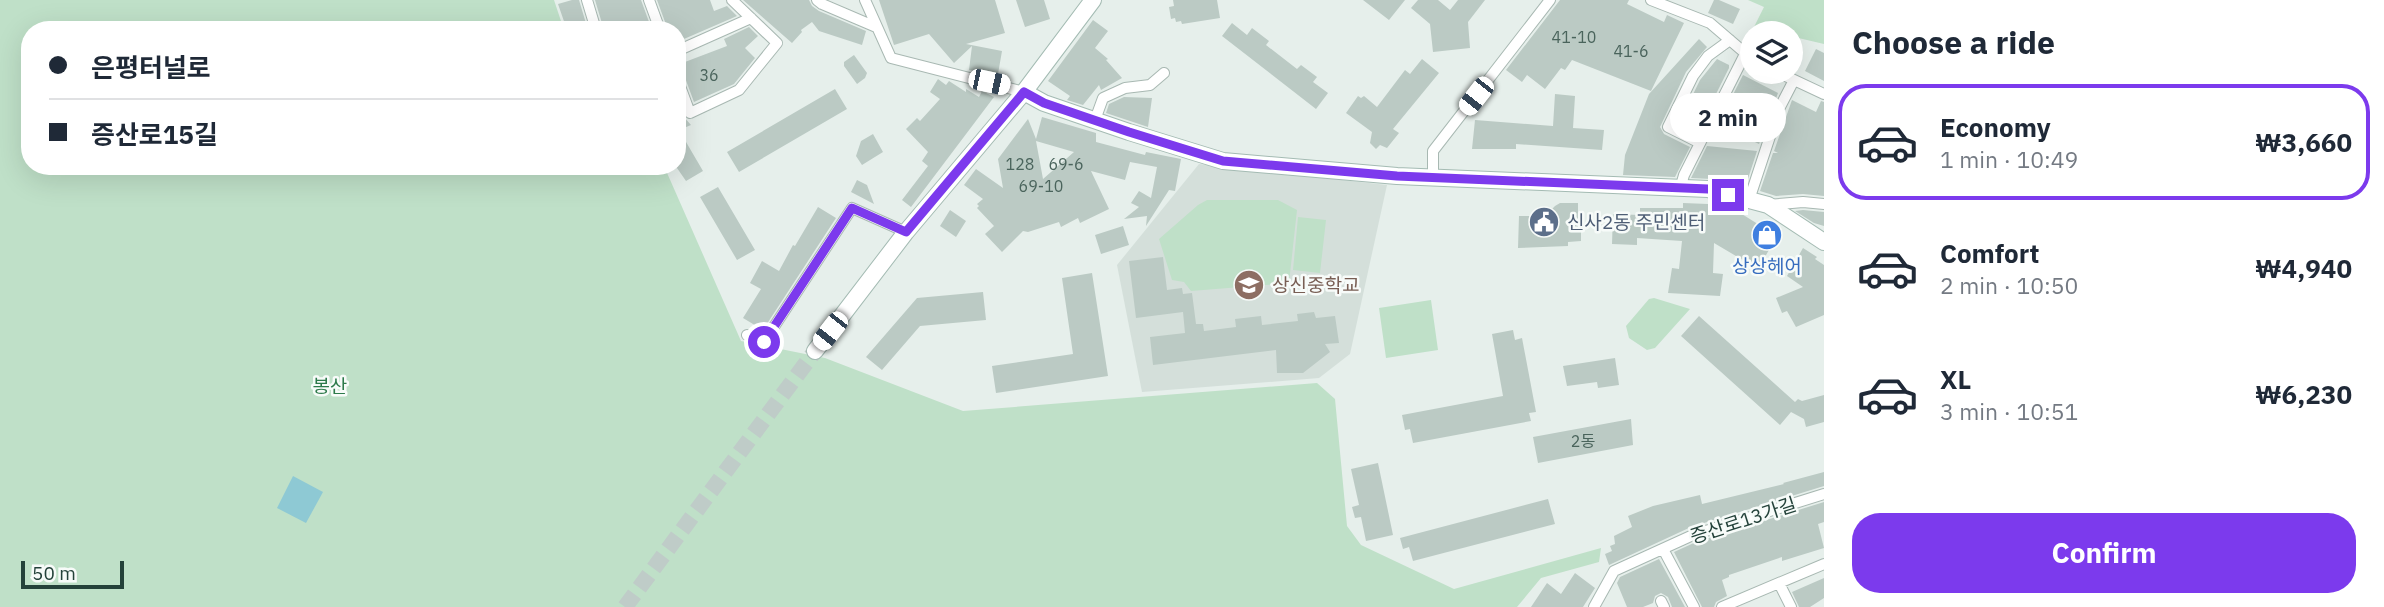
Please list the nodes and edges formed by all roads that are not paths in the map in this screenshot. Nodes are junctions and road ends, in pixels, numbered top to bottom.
1 (587, 0) edge
2 (649, 0) edge
3 (732, 0) edge
4 (817, 0) edge
5 (865, 0) edge
6 (1093, 0) edge
7 (1550, 0) edge
8 (1651, 0) edge
9 (751, 18) junction
10 (593, 21) edge
11 (656, 21) edge
12 (876, 27) junction
13 (1730, 40) junction
14 (686, 47) edge
15 (1740, 49) edge
16 (1740, 71) edge
17 (1164, 74) dead end
18 (1792, 84) edge
19 (1803, 84) edge
20 (1024, 92) junction
21 (1824, 94) edge
22 (686, 102) edge
23 (1095, 120) junction
24 (1700, 143) junction
25 (1433, 176) junction
26 (1679, 188) junction
27 (1749, 200) junction
28 (1824, 204) edge
29 (1768, 205) junction
30 (906, 232) junction
31 (1824, 242) edge
32 (747, 335) dead end
33 (814, 351) tunnel mouth
34 (1824, 494) edge
35 (1663, 549) junction
36 (1824, 564) edge
37 (1779, 583) junction
38 (1596, 606) edge
39 (1694, 607) edge
40 (1722, 607) edge
41 (1791, 607) edge

1 - 10 street
2 - 11 street
3 - 9 street
4 - 12 street
5 - 12 street
6 - 20 main road
7 - 25 street
8 - 13 street
9 - 14 street
9 - 22 street
12 - 20 street
13 - 15 street
13 - 24 street
16 - 24 street
17 - 23 street
18 - 27 street
19 - 21 street
20 - 23 main road
20 - 30 main road
23 - 25 main road
24 - 26 street
25 - 26 main road
26 - 27 main road
27 - 29 main road
28 - 29 street
29 - 31 main road
30 - 32 street
30 - 33 main road
34 - 35 street, 증산로13가길
35 - 38 street, 증산로13가길
35 - 39 street, 증산로13가길
36 - 37 street
37 - 40 street
37 - 41 street

